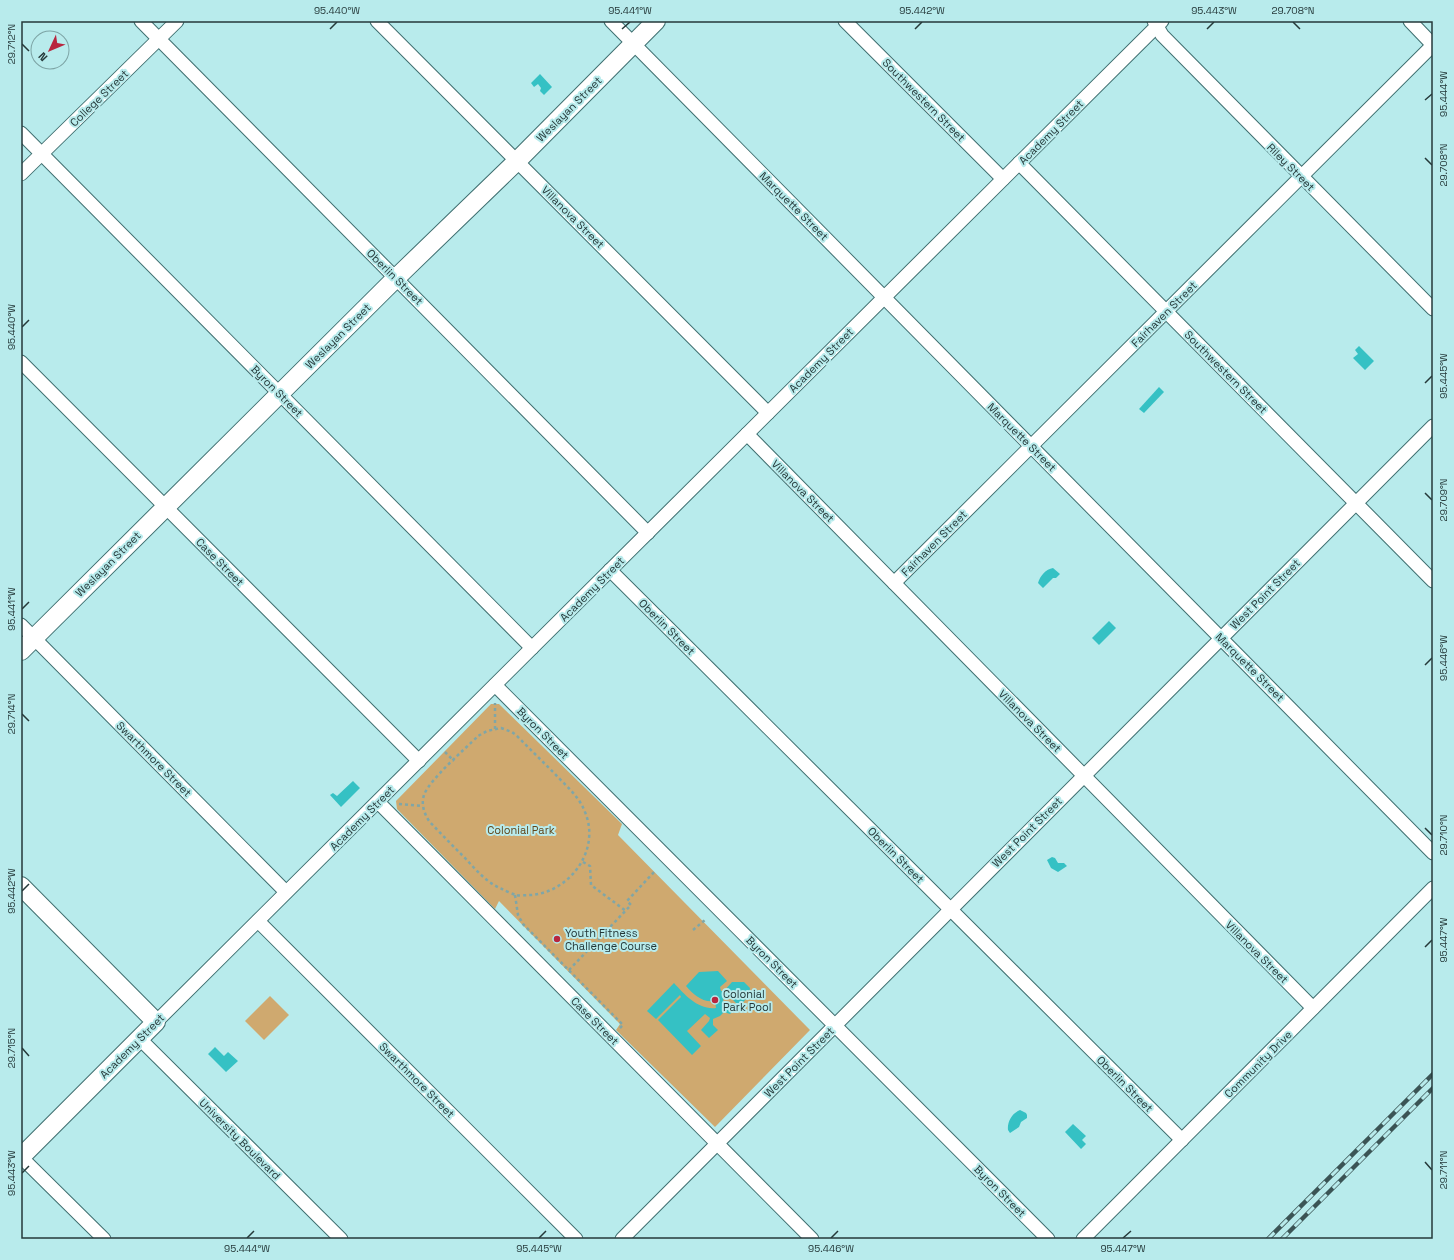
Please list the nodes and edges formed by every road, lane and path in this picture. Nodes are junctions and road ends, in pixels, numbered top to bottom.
1 (141, 21) edge
2 (177, 21) edge
3 (377, 21) edge
4 (611, 21) edge
5 (656, 21) edge
6 (845, 21) edge
7 (1410, 21) edge
8 (1158, 22) edge
9 (159, 39) junction
10 (633, 44) junction
11 (1433, 45) edge
12 (21, 133) edge
13 (41, 153) junction
14 (517, 161) junction
15 (1019, 163) junction
16 (21, 174) edge
17 (1301, 177) junction
18 (1003, 179) junction
19 (396, 278) junction
20 (884, 298) junction
21 (1433, 310) edge
22 (1166, 312) junction
23 (21, 362) edge
24 (279, 393) junction
25 (768, 413) junction
26 (1433, 426) edge
27 (747, 434) junction
28 (1031, 446) junction
29 (1356, 503) junction
30 (166, 507) junction
31 (648, 533) junction
32 (610, 570) junction
33 (1433, 581) edge
34 (894, 583) junction
35 (21, 625) edge
36 (34, 638) junction
37 (1221, 638) junction
38 (532, 648) junction
39 (21, 651) edge
40 (495, 685) junction
41 (495, 729) junction
42 (419, 761) junction
43 (1084, 776) junction
44 (378, 802) junction
45 (1433, 853) edge
46 (582, 862) junction
47 (655, 872) dead end
48 (21, 886) edge
49 (1433, 888) edge
50 (286, 892) junction
51 (515, 895) junction
52 (950, 909) junction
53 (626, 911) junction
54 (705, 920) dead end
55 (258, 921) junction
56 (693, 930) dead end
57 (569, 970) junction
58 (1313, 1008) junction
59 (156, 1022) junction
60 (835, 1026) junction
61 (620, 1028) dead end
62 (140, 1039) junction
63 (1182, 1140) junction
64 (717, 1144) junction
65 (24, 1148) edge
66 (104, 1239) edge
67 (341, 1239) edge
68 (576, 1239) edge
69 (622, 1239) edge
70 (812, 1239) edge
71 (1048, 1239) edge
72 (1083, 1239) edge

1 - 9 street, Oberlin Street
2 - 9 street, College Street
3 - 14 street, Villanova Street
4 - 10 street, Marquette Street
5 - 10 main road, Weslayan Street
6 - 18 street, Southwestern Street
7 - 11 street
8 - 15 street, Academy Street
8 - 17 street, Riley Street
9 - 13 street, College Street
9 - 19 street, Oberlin Street
10 - 14 main road, Weslayan Street
10 - 20 street, Marquette Street
11 - 17 street, Fairhaven Street
12 - 13 street, Byron Street
13 - 16 street, College Street
13 - 24 street, Byron Street
14 - 19 main road, Weslayan Street
14 - 25 street, Villanova Street
15 - 18 street, Academy Street
15 - 22 street, Southwestern Street
17 - 21 street, Riley Street
17 - 22 street, Fairhaven Street
18 - 20 street, Academy Street
19 - 24 main road, Weslayan Street
19 - 31 street, Oberlin Street
20 - 25 street, Academy Street
20 - 28 street, Marquette Street
22 - 28 street, Fairhaven Street
22 - 29 street, Southwestern Street
23 - 30 street, Case Street
24 - 30 main road, Weslayan Street
24 - 38 street, Byron Street
25 - 27 street, Academy Street
26 - 29 street, West Point Street
27 - 31 street, Academy Street
27 - 34 street, Villanova Street
28 - 34 street, Fairhaven Street
28 - 37 street, Marquette Street
29 - 33 street, Southwestern Street
29 - 37 street, West Point Street
30 - 36 main road, Weslayan Street
30 - 42 street, Case Street
31 - 32 street, Academy Street
32 - 38 street, Academy Street
32 - 52 street, Oberlin Street
34 - 43 street, Villanova Street
35 - 36 street, Swarthmore Street
36 - 39 main road, Weslayan Street
36 - 50 street, Swarthmore Street
37 - 43 street, West Point Street
37 - 45 street, Marquette Street
38 - 40 street, Academy Street
40 - 41 path
40 - 42 street, Academy Street
40 - 60 street, Byron Street
41 - 46 path
41 - 51 path
42 - 44 street, Academy Street
43 - 52 street, West Point Street
43 - 58 street, Villanova Street
44 - 50 street, Academy Street
44 - 64 street, Case Street
46 - 51 path
46 - 53 path
47 - 53 path
48 - 59 main road
49 - 58 street, Community Drive
50 - 55 street, Academy Street
51 - 57 path
52 - 60 street, West Point Street
52 - 63 street, Oberlin Street
53 - 57 path
54 - 56 path
55 - 59 street, Academy Street
55 - 68 street, Swarthmore Street
57 - 61 path
58 - 63 street, Community Drive
59 - 62 main road, Academy Street
60 - 64 street, West Point Street
60 - 71 street, Byron Street
62 - 65 main road, Academy Street
62 - 67 street, University Boulevard
63 - 72 street, Community Drive
64 - 69 street, West Point Street
64 - 70 street, Case Street
65 - 66 street

